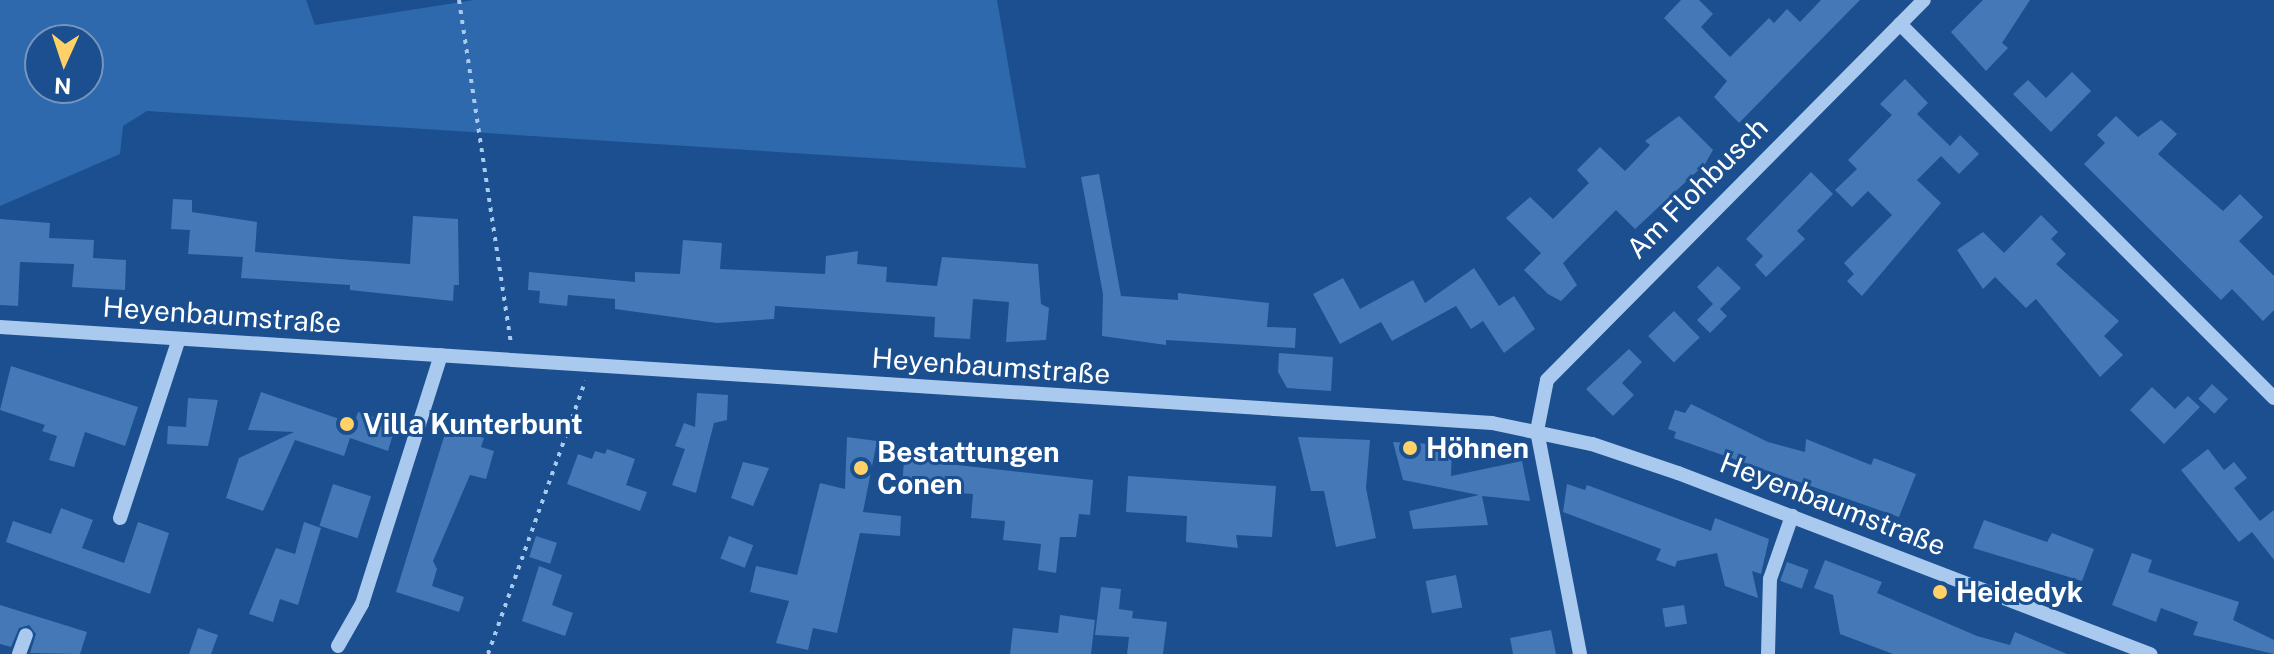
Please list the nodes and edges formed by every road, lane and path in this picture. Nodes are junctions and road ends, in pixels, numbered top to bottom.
1 (459, 0) edge
2 (1924, 0) edge
3 (1900, 24) junction
4 (0, 327) edge
5 (179, 339) junction
6 (441, 355) junction
7 (509, 361) junction
8 (590, 366) junction
9 (2274, 398) edge
10 (1537, 431) junction
11 (1792, 516) junction
12 (120, 518) dead end
13 (26, 635) dead end
14 (338, 646) dead end
15 (19, 654) edge
16 (488, 654) edge
17 (1580, 654) edge
18 (1768, 654) edge
19 (2150, 654) edge

1 - 7 path
2 - 3 street, Am Flohbusch
3 - 9 street
3 - 10 street, Am Flohbusch
4 - 5 street, Heyenbaumstraße
5 - 6 street, Heyenbaumstraße
5 - 12 street
6 - 7 street, Heyenbaumstraße
6 - 14 street
7 - 8 street, Heyenbaumstraße
8 - 10 street, Heyenbaumstraße
8 - 16 path
10 - 11 street, Heyenbaumstraße
10 - 17 street
11 - 18 street
11 - 19 street, Heyenbaumstraße
13 - 15 street

